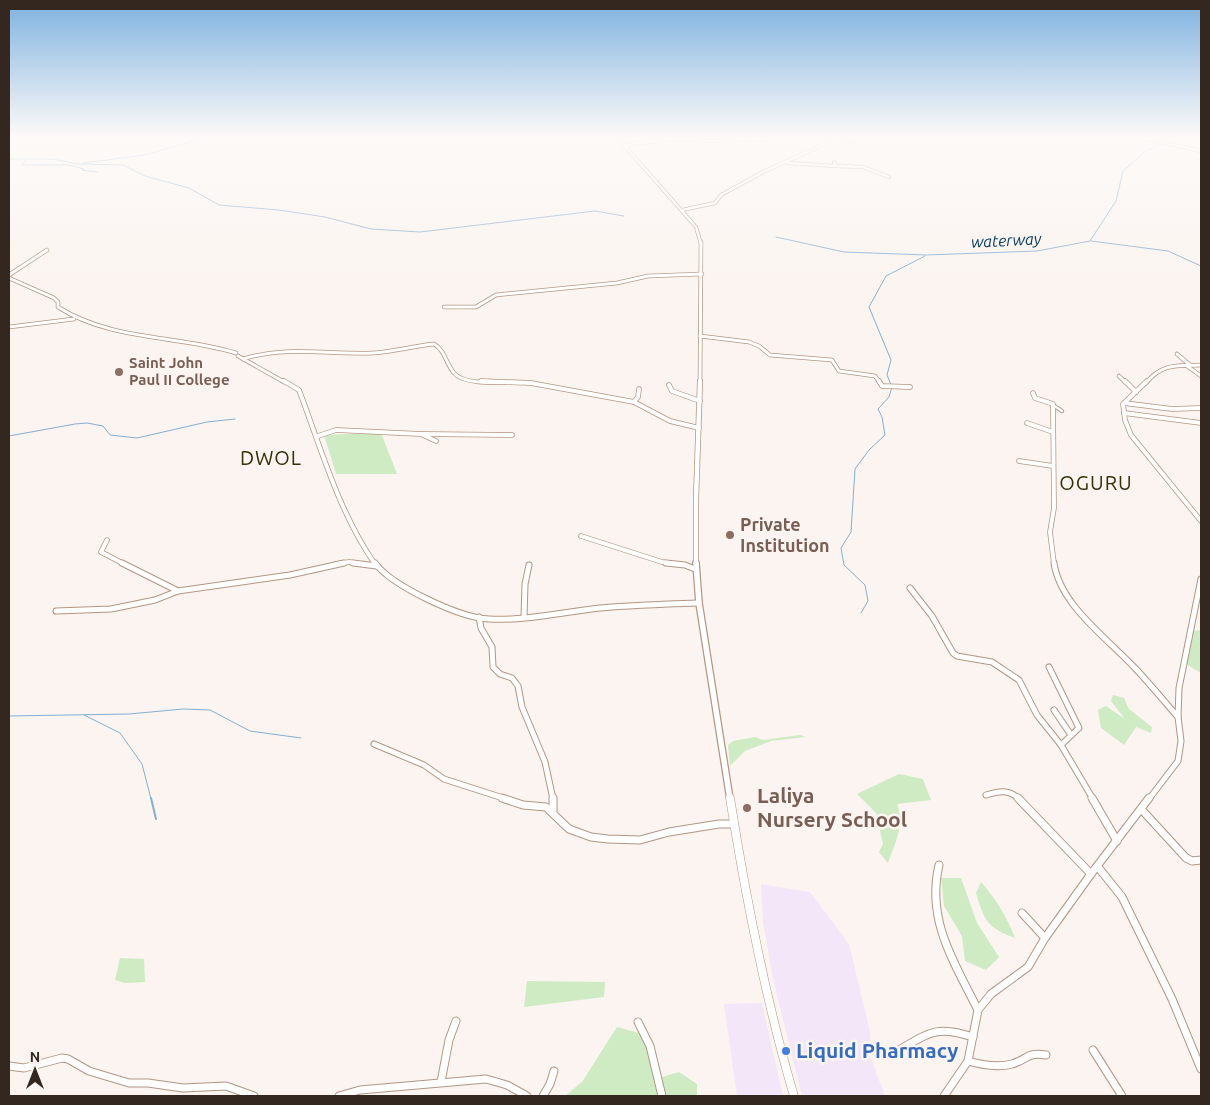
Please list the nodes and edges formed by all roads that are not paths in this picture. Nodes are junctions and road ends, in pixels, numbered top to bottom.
1 (662, 188) edge
2 (735, 188) edge
3 (682, 210) junction
4 (47, 250) dead end
5 (702, 274) junction
6 (9, 277) edge
7 (444, 307) dead end
8 (76, 319) junction
9 (9, 326) edge
10 (700, 336) junction
11 (1177, 354) dead end
12 (239, 356) junction
13 (1188, 365) junction
14 (1201, 365) edge
15 (1119, 376) dead end
16 (1201, 376) edge
17 (669, 385) dead end
18 (910, 387) dead end
19 (639, 389) dead end
20 (1136, 392) junction
21 (1033, 393) dead end
22 (700, 401) junction
23 (634, 402) junction
24 (1124, 403) junction
25 (1053, 406) junction
26 (1201, 408) edge
27 (1062, 411) dead end
28 (1124, 414) junction
29 (1027, 422) dead end
30 (1201, 423) edge
31 (699, 428) junction
32 (1053, 432) junction
33 (421, 434) junction
34 (512, 435) dead end
35 (318, 436) junction
36 (436, 441) dead end
37 (1019, 461) dead end
38 (1053, 466) junction
39 (1201, 521) edge
40 (581, 536) dead end
41 (107, 540) dead end
42 (529, 565) dead end
43 (377, 566) junction
44 (695, 569) junction
45 (1201, 579) edge
46 (910, 588) dead end
47 (178, 591) junction
48 (699, 603) junction
49 (56, 611) dead end
50 (479, 617) junction
51 (524, 617) junction
52 (1049, 667) dead end
53 (1054, 710) dead end
54 (1178, 717) junction
55 (1071, 734) junction
56 (374, 744) dead end
57 (1061, 745) junction
58 (986, 796) dead end
59 (1142, 810) junction
60 (553, 812) junction
61 (734, 824) junction
62 (1117, 841) junction
63 (1201, 860) edge
64 (939, 865) dead end
65 (1098, 867) junction
66 (1091, 874) junction
67 (1022, 913) dead end
68 (1045, 938) junction
69 (978, 1010) junction
70 (456, 1021) dead end
71 (638, 1022) dead end
72 (973, 1036) junction
73 (899, 1050) dead end
74 (1093, 1050) dead end
75 (1046, 1055) dead end
76 (968, 1061) junction
77 (9, 1066) edge
78 (1201, 1069) edge
79 (554, 1070) dead end
80 (441, 1082) junction
81 (254, 1096) edge
82 (339, 1096) edge
83 (527, 1096) edge
84 (543, 1096) edge
85 (662, 1096) edge
86 (794, 1096) edge
87 (944, 1096) edge
88 (1122, 1096) edge

1 - 3 street
2 - 3 street
3 - 5 street
4 - 6 street
5 - 7 street
5 - 10 street
6 - 8 street
8 - 9 street
8 - 12 street
10 - 18 street
10 - 22 street
11 - 13 street
12 - 23 street
12 - 35 street
13 - 14 street
13 - 16 street
13 - 20 street
15 - 20 street
17 - 22 street
19 - 23 street
20 - 24 street
21 - 25 street
22 - 31 street
23 - 31 street
24 - 26 street
24 - 28 street
25 - 27 street
25 - 32 street
28 - 30 street
28 - 39 street
29 - 32 street
31 - 44 street
32 - 38 street
33 - 34 street
33 - 35 street
33 - 36 street
35 - 43 street
37 - 38 street
38 - 54 street
40 - 44 street
41 - 47 street
42 - 51 street
43 - 47 street
43 - 50 street
44 - 48 street
45 - 54 street
46 - 57 street
47 - 49 street
48 - 51 street
48 - 61 street
50 - 51 street
50 - 60 street
52 - 55 street
53 - 55 street
54 - 59 street
55 - 57 street
56 - 60 street
57 - 62 street
58 - 66 street
59 - 62 street
59 - 63 street
60 - 61 street
61 - 86 street
62 - 65 street
64 - 69 street
65 - 66 street
65 - 78 street
66 - 68 street
67 - 68 street
68 - 69 street
69 - 72 street
70 - 80 street
71 - 85 street
72 - 73 street
72 - 76 street
74 - 88 street
75 - 76 street
76 - 87 street
77 - 81 street
79 - 84 street
80 - 82 street
80 - 83 street

